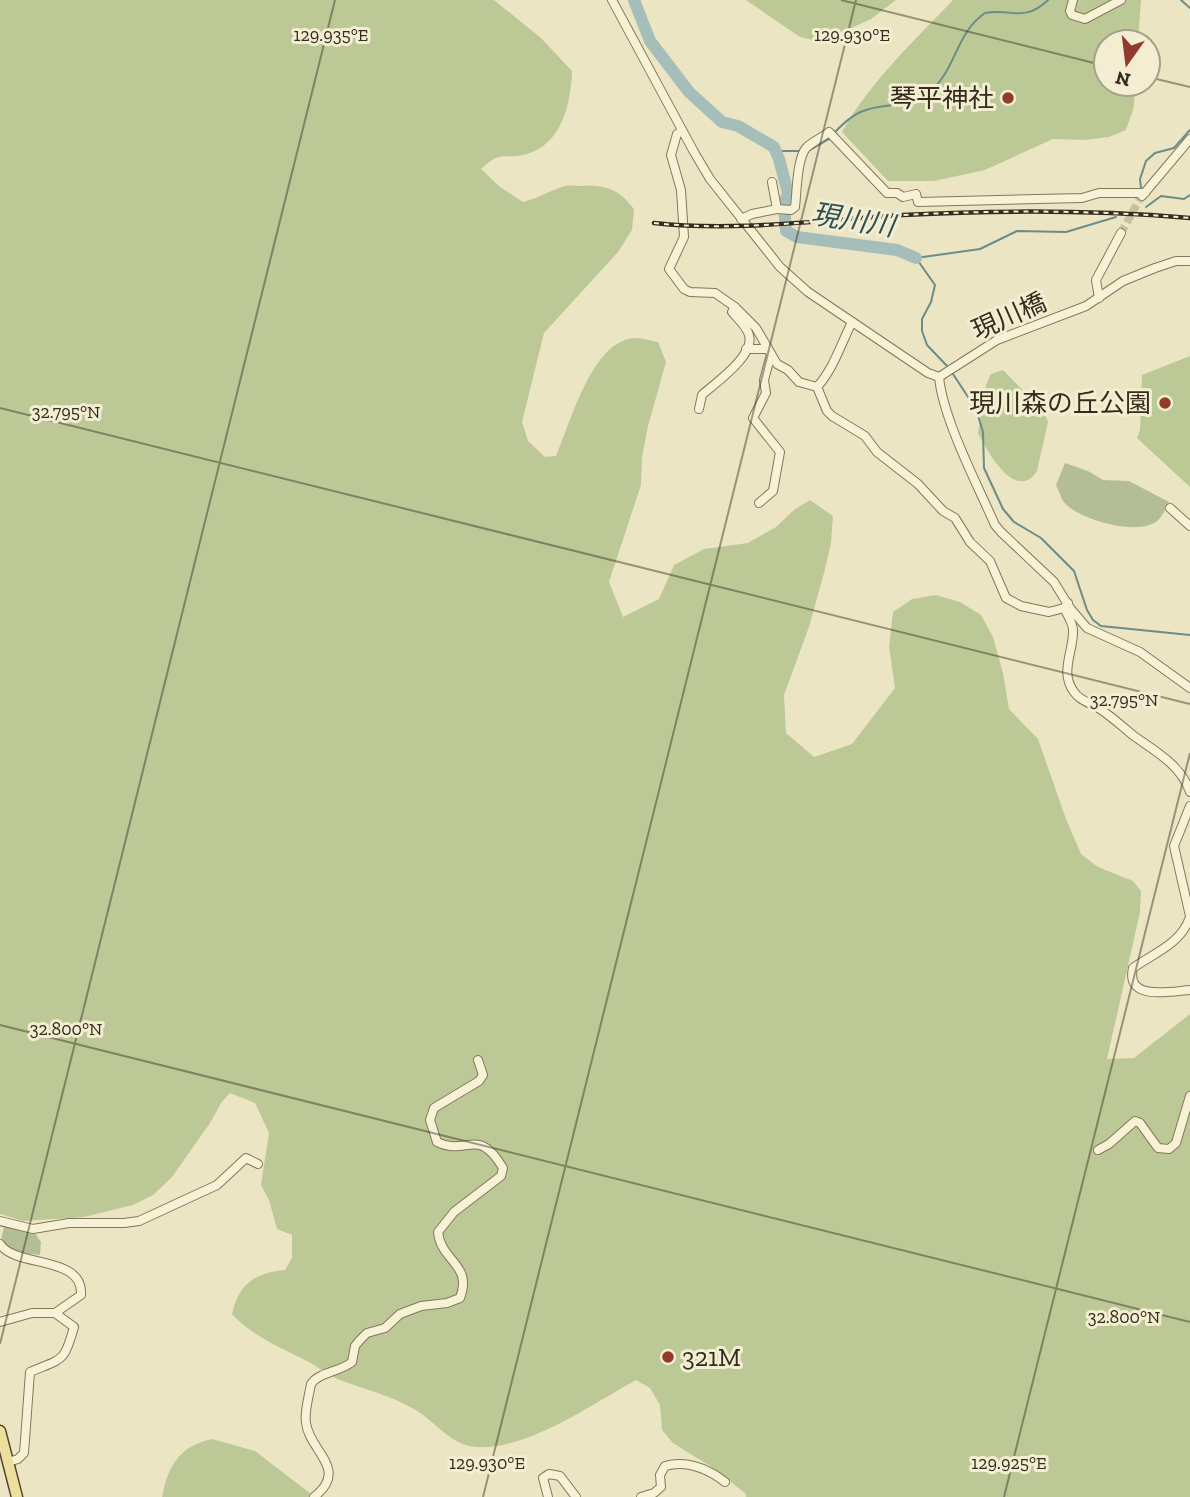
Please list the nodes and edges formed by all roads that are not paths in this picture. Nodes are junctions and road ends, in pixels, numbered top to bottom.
1 (612, 0) edge
2 (1073, 0) edge
3 (1121, 0) edge
4 (682, 131) junction
5 (1190, 139) edge
6 (772, 182) dead end
7 (778, 209) junction
8 (741, 219) junction
9 (1121, 233) tunnel mouth
10 (1190, 261) edge
11 (1099, 298) junction
12 (735, 307) junction
13 (852, 322) junction
14 (746, 349) junction
15 (770, 352) junction
16 (942, 375) junction
17 (817, 387) junction
18 (699, 409) dead end
19 (759, 503) dead end
20 (1170, 508) dead end
21 (1190, 526) edge
22 (1069, 606) junction
23 (1190, 688) edge
24 (1190, 792) edge
25 (1190, 806) edge
26 (1190, 917) edge
27 (1190, 990) edge
28 (478, 1060) dead end
29 (1190, 1096) edge
30 (1098, 1150) dead end
31 (258, 1164) dead end
32 (0, 1221) edge
33 (0, 1244) edge
34 (55, 1313) junction
35 (0, 1322) edge
36 (0, 1431) edge
37 (8, 1462) junction
38 (725, 1482) dead end
39 (17, 1497) edge
40 (314, 1497) edge
41 (548, 1497) edge
42 (576, 1497) edge
43 (641, 1497) edge

1 - 4 street
2 - 3 street
4 - 8 street
4 - 12 street
5 - 7 street
6 - 7 street
7 - 8 street
8 - 13 street
9 - 11 street
10 - 11 street, 現川橋
11 - 16 street, 現川橋
12 - 14 street
12 - 15 street
13 - 16 street
13 - 17 street
14 - 15 street
14 - 18 street
15 - 17 street
15 - 19 street
16 - 22 street
17 - 22 street
20 - 21 street
22 - 23 street
22 - 24 street
25 - 26 street
26 - 27 street
28 - 40 street
29 - 30 street
31 - 32 street
33 - 34 street
34 - 35 street
34 - 37 street
36 - 37 main road
37 - 39 main road
38 - 43 street
41 - 42 street

